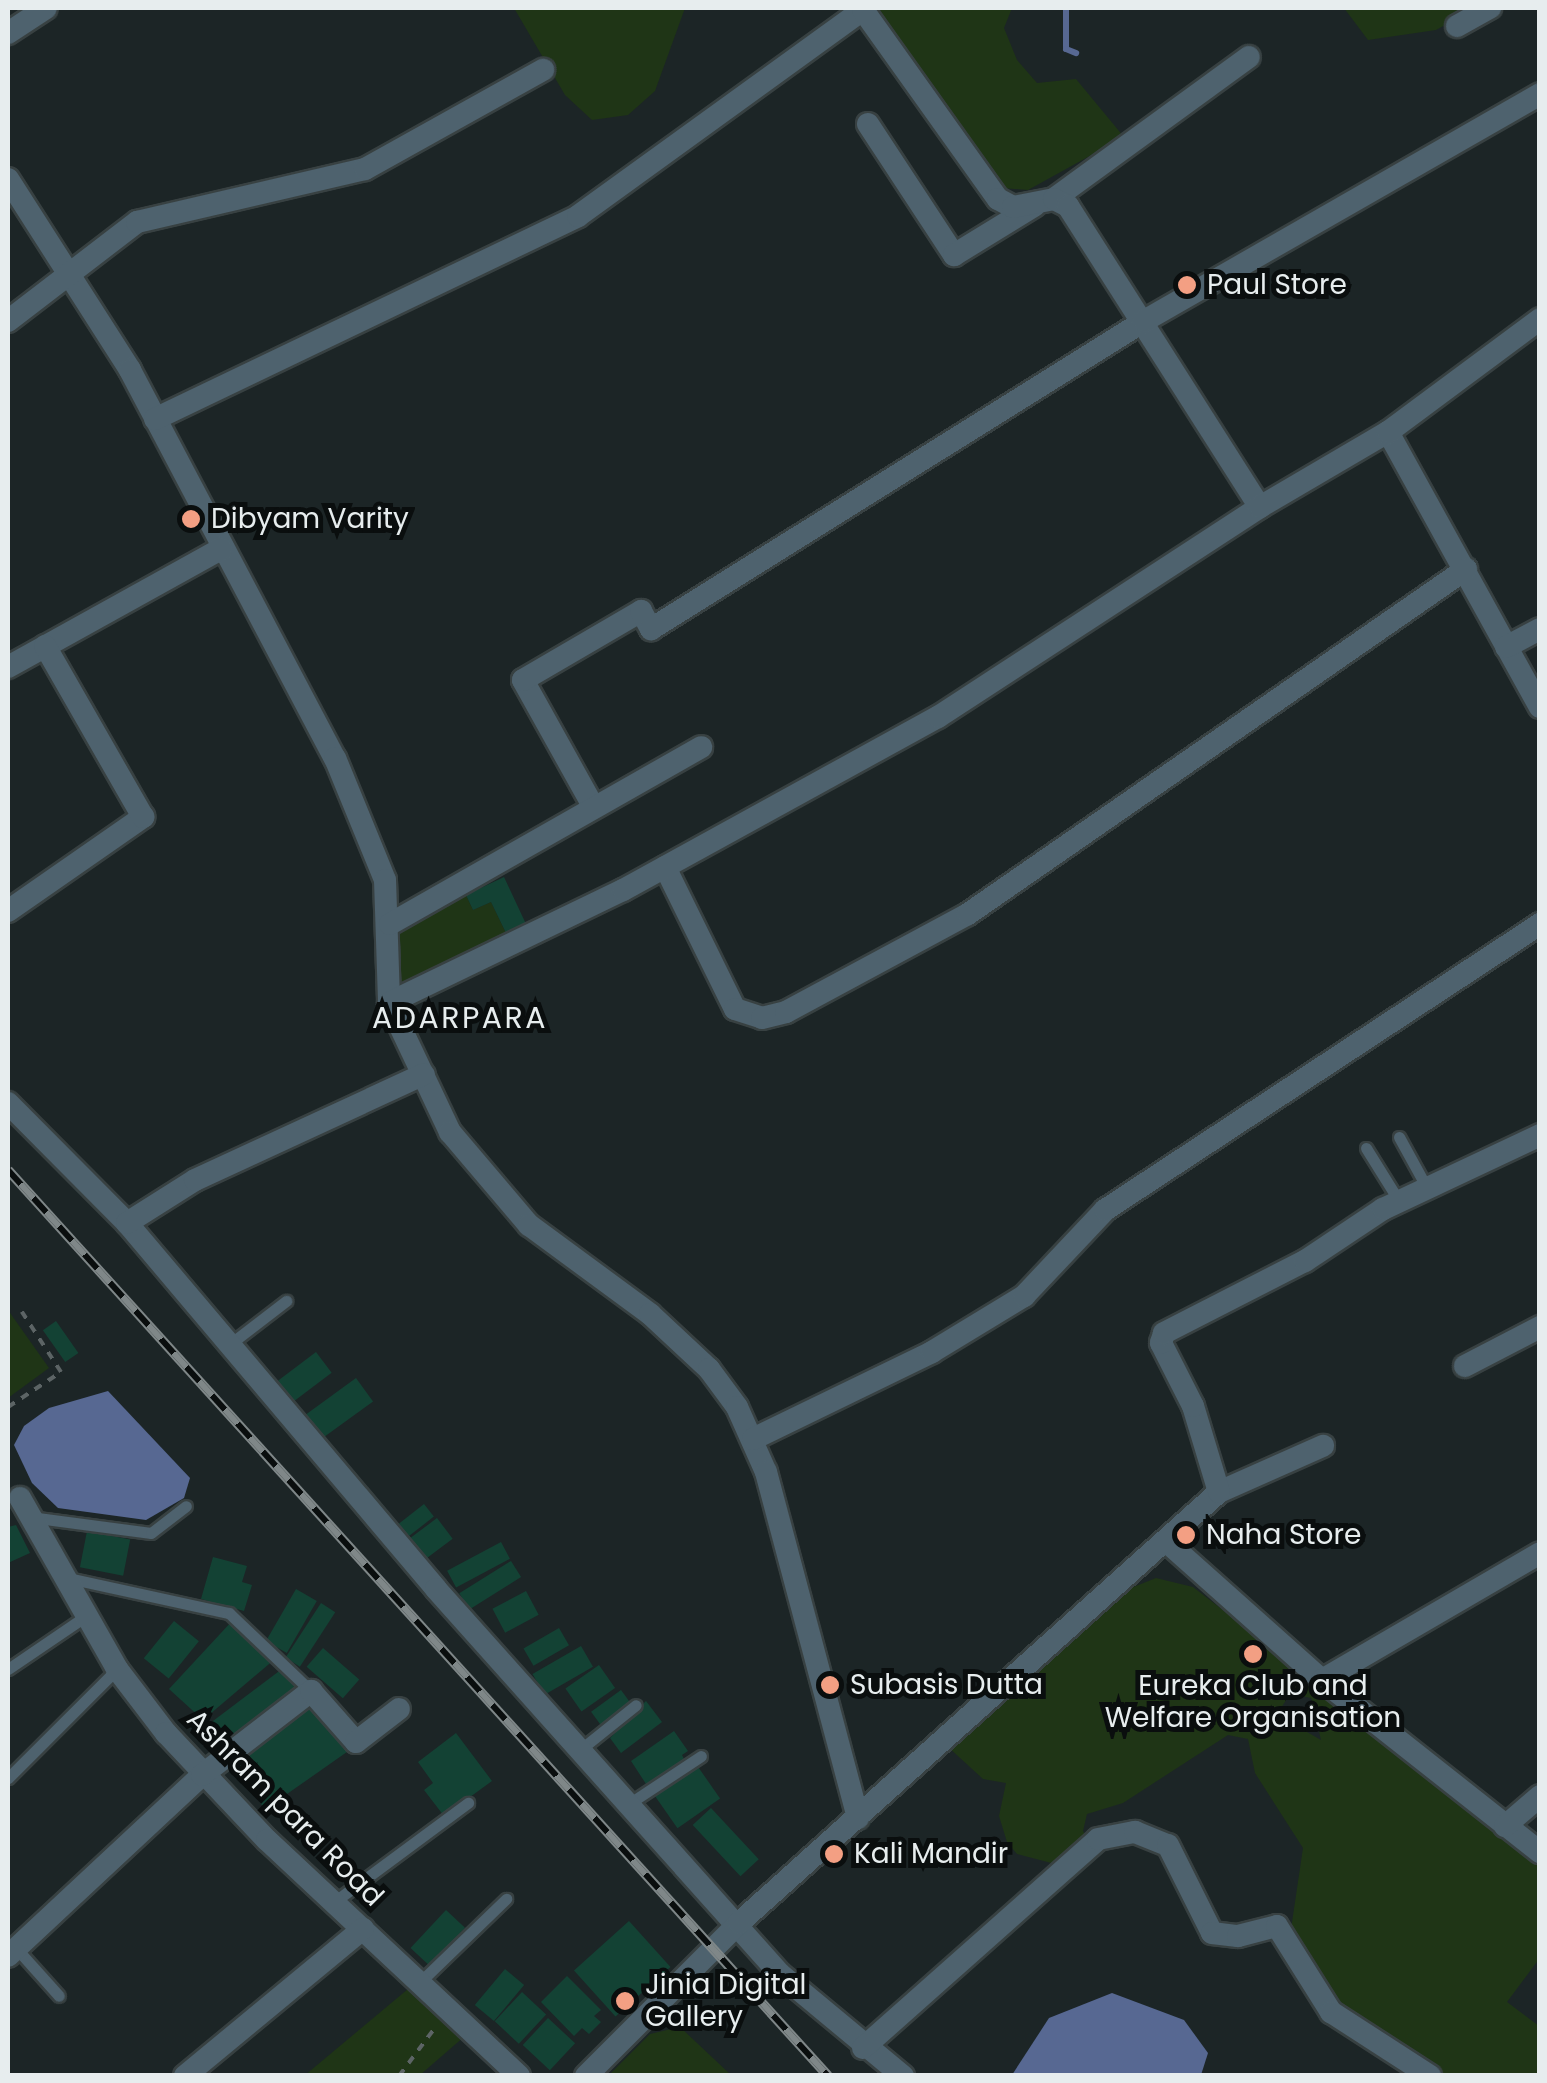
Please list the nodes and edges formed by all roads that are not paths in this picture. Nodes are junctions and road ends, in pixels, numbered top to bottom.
1 (46, 8) edge
2 (1490, 8) edge
3 (1457, 26) dead end
4 (8, 33) edge
5 (1249, 56) dead end
6 (542, 70) dead end
7 (1540, 94) edge
8 (868, 124) dead end
9 (8, 178) edge
10 (1048, 200) junction
11 (71, 273) junction
12 (1540, 319) edge
13 (8, 321) edge
14 (1144, 321) junction
15 (155, 419) junction
16 (1388, 432) junction
17 (1260, 507) junction
18 (221, 549) junction
19 (1466, 569) junction
20 (1540, 629) edge
21 (45, 646) junction
22 (1506, 647) junction
23 (8, 667) edge
24 (1540, 706) edge
25 (701, 747) dead end
26 (594, 806) junction
27 (665, 866) junction
28 (8, 911) edge
29 (390, 924) junction
30 (1540, 924) edge
31 (388, 1003) junction
32 (424, 1074) junction
33 (8, 1103) edge
34 (1540, 1136) edge
35 (1399, 1137) dead end
36 (1366, 1148) dead end
37 (1427, 1188) junction
38 (1399, 1201) junction
39 (128, 1223) junction
40 (286, 1300) dead end
41 (1540, 1327) edge
42 (230, 1344) junction
43 (1464, 1366) dead end
44 (752, 1439) junction
45 (1323, 1446) dead end
46 (1219, 1492) junction
47 (186, 1506) dead end
48 (19, 1512) edge
49 (1167, 1542) junction
50 (1540, 1554) edge
51 (64, 1577) junction
52 (86, 1616) junction
53 (8, 1669) edge
54 (117, 1670) junction
55 (1322, 1680) junction
56 (311, 1691) junction
57 (636, 1705) dead end
58 (400, 1709) dead end
59 (581, 1749) junction
60 (701, 1756) dead end
61 (202, 1775) junction
62 (8, 1778) edge
63 (1540, 1796) edge
64 (468, 1803) dead end
65 (630, 1803) junction
66 (858, 1818) junction
67 (1505, 1826) junction
68 (1540, 1852) edge
69 (506, 1900) dead end
70 (334, 1902) junction
71 (739, 1923) junction
72 (363, 1929) junction
73 (12, 1952) edge
74 (420, 1982) junction
75 (59, 1996) dead end
76 (863, 2048) junction
77 (185, 2076) edge
78 (519, 2076) edge
79 (586, 2076) edge
80 (903, 2076) edge
81 (1430, 2076) edge

1 - 4 street
2 - 3 street
5 - 10 street
6 - 11 street
7 - 14 street
8 - 10 street
9 - 11 street
10 - 14 street
10 - 15 street
11 - 13 street
11 - 15 street
12 - 16 street
14 - 17 street
14 - 26 street
15 - 18 street
16 - 17 street
16 - 19 street
17 - 27 street
18 - 21 street
18 - 29 street
19 - 22 street
19 - 27 street
20 - 22 street
21 - 23 street
21 - 28 street
22 - 24 street
25 - 26 street
26 - 29 street
27 - 31 street
29 - 31 street
30 - 44 street
31 - 32 street
32 - 39 street
32 - 44 street
33 - 39 street
34 - 37 street
35 - 37 lane
36 - 38 lane
37 - 38 street
38 - 46 street
39 - 42 street
40 - 42 lane
41 - 43 street
42 - 59 street
44 - 66 street
45 - 46 street
46 - 49 street
47 - 48 lane
48 - 51 street, Ashram para Road
49 - 55 street
49 - 66 street
50 - 55 street
51 - 52 street, Ashram para Road
51 - 56 lane
52 - 53 lane
52 - 54 street, Ashram para Road
54 - 61 street, Ashram para Road
54 - 62 lane
55 - 67 street
56 - 58 street
56 - 61 street
57 - 59 lane
59 - 65 street
60 - 65 lane
61 - 70 street, Ashram para Road
61 - 73 street
63 - 67 street
64 - 70 lane
65 - 71 street
66 - 71 street
67 - 68 street
69 - 74 lane
70 - 72 street, Ashram para Road
71 - 76 street
71 - 79 street
72 - 74 street, Ashram para Road
72 - 77 street
73 - 75 lane
74 - 78 street, Ashram para Road
76 - 80 street
76 - 81 street

